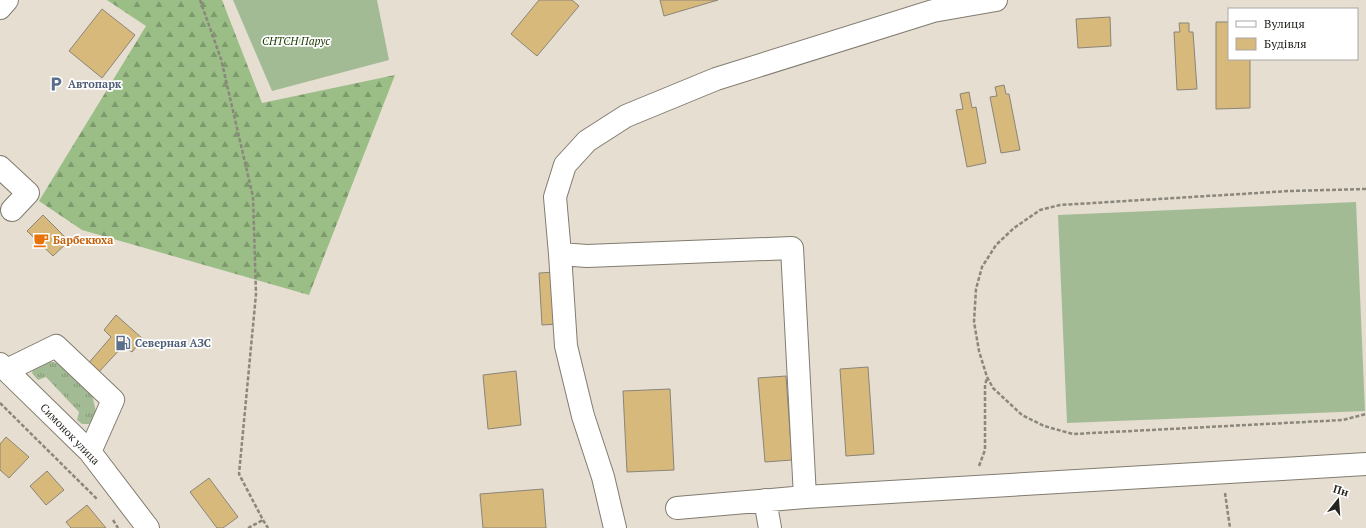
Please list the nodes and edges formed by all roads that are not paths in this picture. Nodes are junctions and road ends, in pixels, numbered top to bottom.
1 (7, 0) edge
2 (996, 0) edge
3 (0, 8) edge
4 (0, 167) edge
5 (12, 210) dead end
6 (560, 254) junction
7 (3, 367) edge
8 (90, 452) junction
9 (1366, 464) edge
10 (806, 497) junction
11 (765, 500) junction
12 (677, 508) dead end
13 (148, 528) edge
14 (615, 528) edge
15 (770, 528) edge

1 - 3 street
2 - 6 street
4 - 5 street
6 - 10 street
6 - 14 street
7 - 8 street, Симонок улица
7 - 8 street
8 - 13 street, Симонок улица
9 - 10 street
10 - 11 street
11 - 12 street
11 - 15 street

